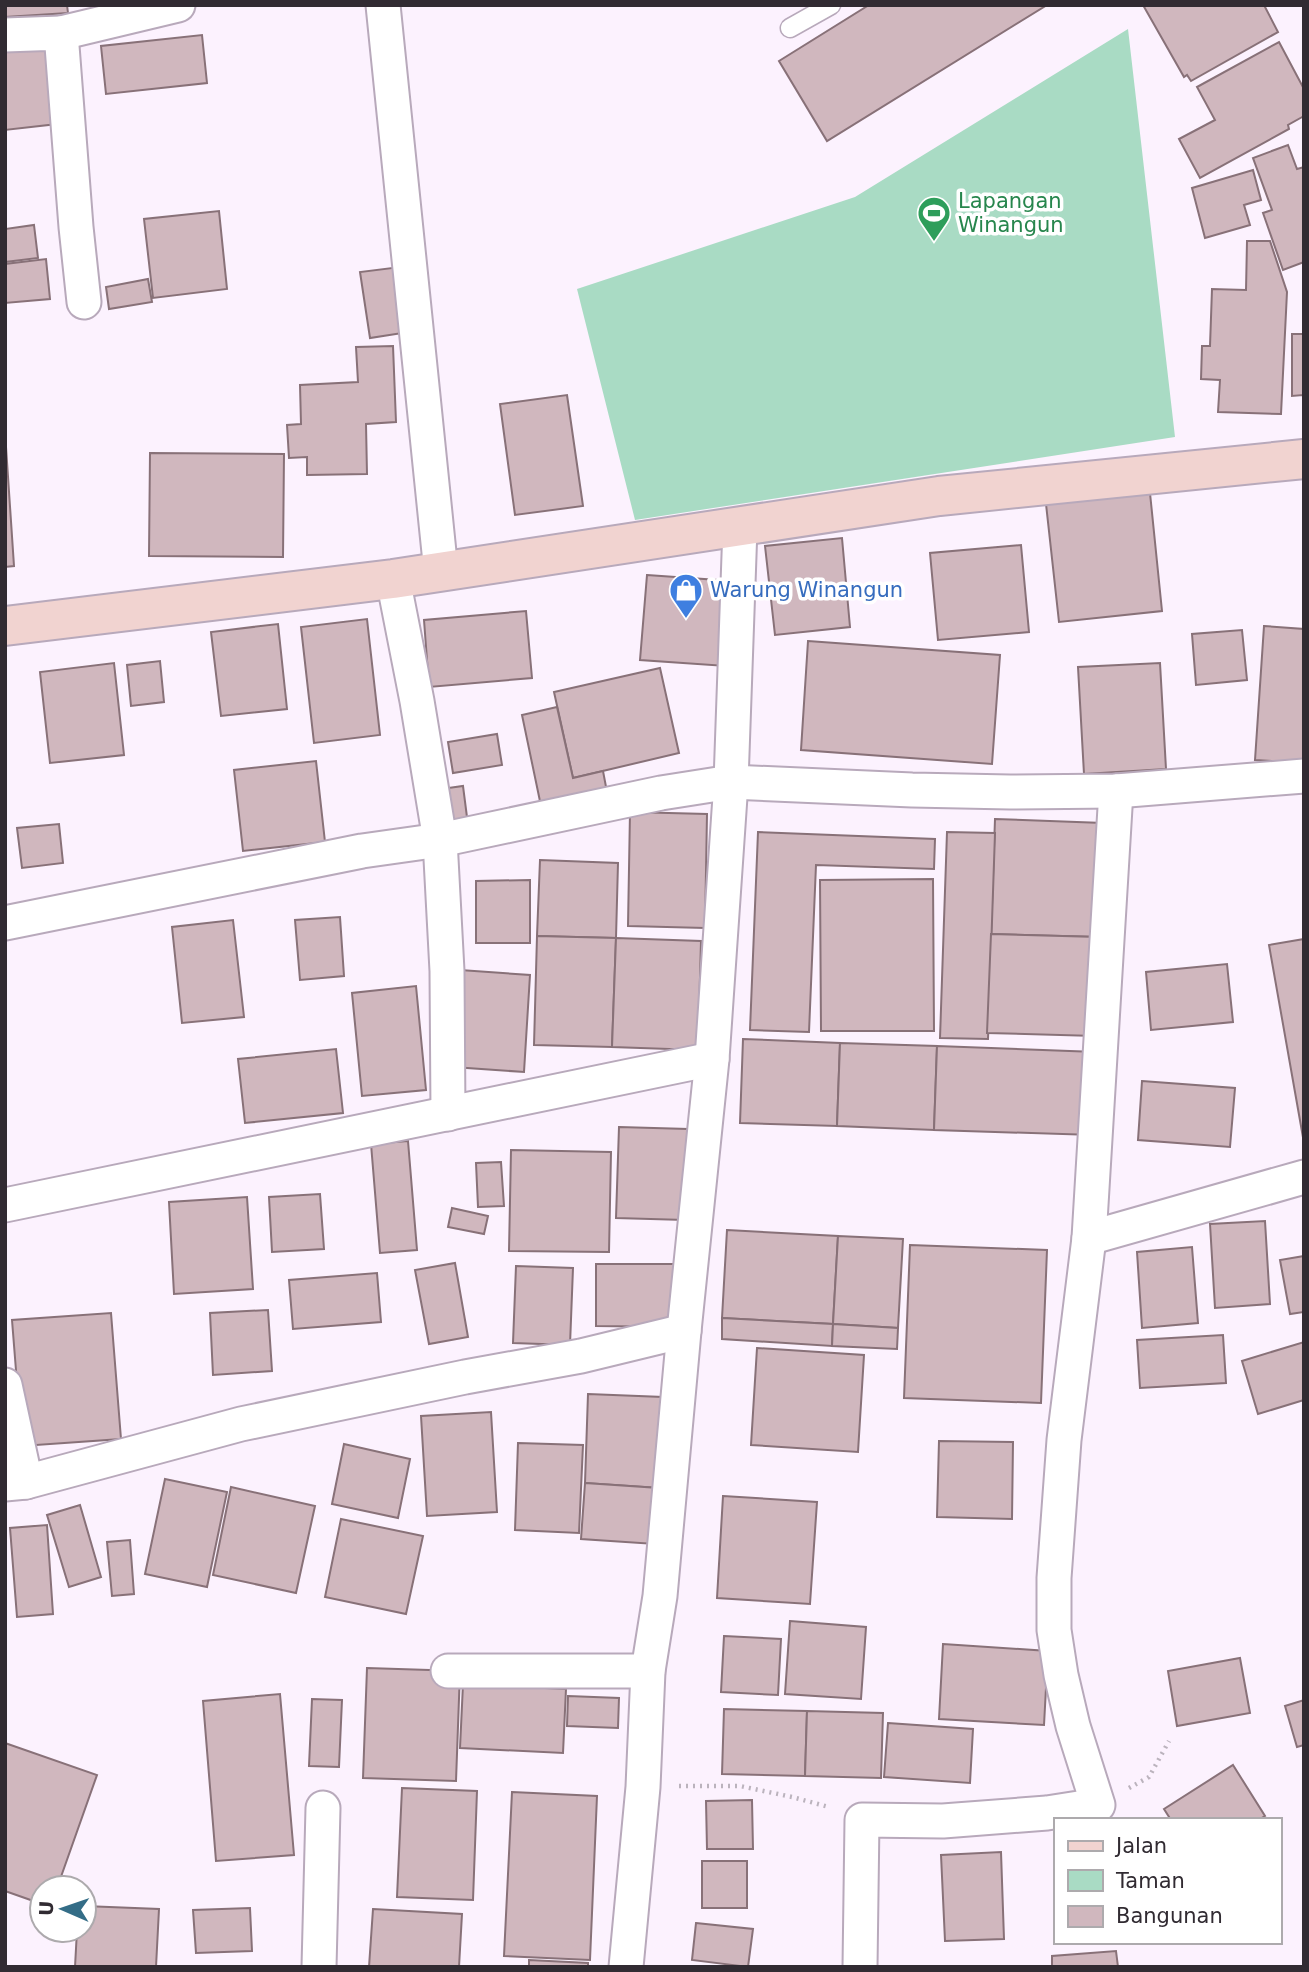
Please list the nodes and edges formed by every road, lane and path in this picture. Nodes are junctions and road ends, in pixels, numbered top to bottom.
1 (178, 5) edge
2 (383, 5) edge
3 (831, 5) edge
4 (790, 28) dead end
5 (61, 33) junction
6 (5, 36) edge
7 (84, 302) dead end
8 (1304, 459) edge
9 (740, 527) junction
10 (441, 572) junction
11 (393, 579) junction
12 (5, 626) edge
13 (1304, 776) edge
14 (731, 782) junction
15 (1116, 791) junction
16 (440, 840) junction
17 (5, 923) edge
18 (712, 1059) junction
19 (448, 1114) junction
20 (1304, 1177) edge
21 (5, 1205) edge
22 (1089, 1238) junction
23 (684, 1331) junction
24 (5, 1385) edge
25 (16, 1483) edge
26 (448, 1671) dead end
27 (648, 1671) junction
28 (1169, 1741) dead end
29 (643, 1787) junction
30 (1097, 1805) junction
31 (323, 1808) dead end
32 (862, 1820) junction
33 (319, 1967) edge
34 (626, 1967) edge
35 (860, 1967) edge

1 - 5 street
2 - 10 street
3 - 4 lane
5 - 6 street
5 - 7 street
8 - 9 street
9 - 10 street
9 - 14 street
10 - 11 street
11 - 12 street
11 - 16 street
13 - 15 street
14 - 15 street
14 - 16 street
14 - 18 street
15 - 22 street
16 - 17 street
16 - 19 street
18 - 19 street
18 - 23 street
19 - 21 street
20 - 22 street
22 - 30 street
23 - 25 street
23 - 27 street
24 - 25 street
26 - 27 street
27 - 29 street
28 - 30 path
29 - 32 path
29 - 34 street
30 - 32 street
31 - 33 street
32 - 35 street

